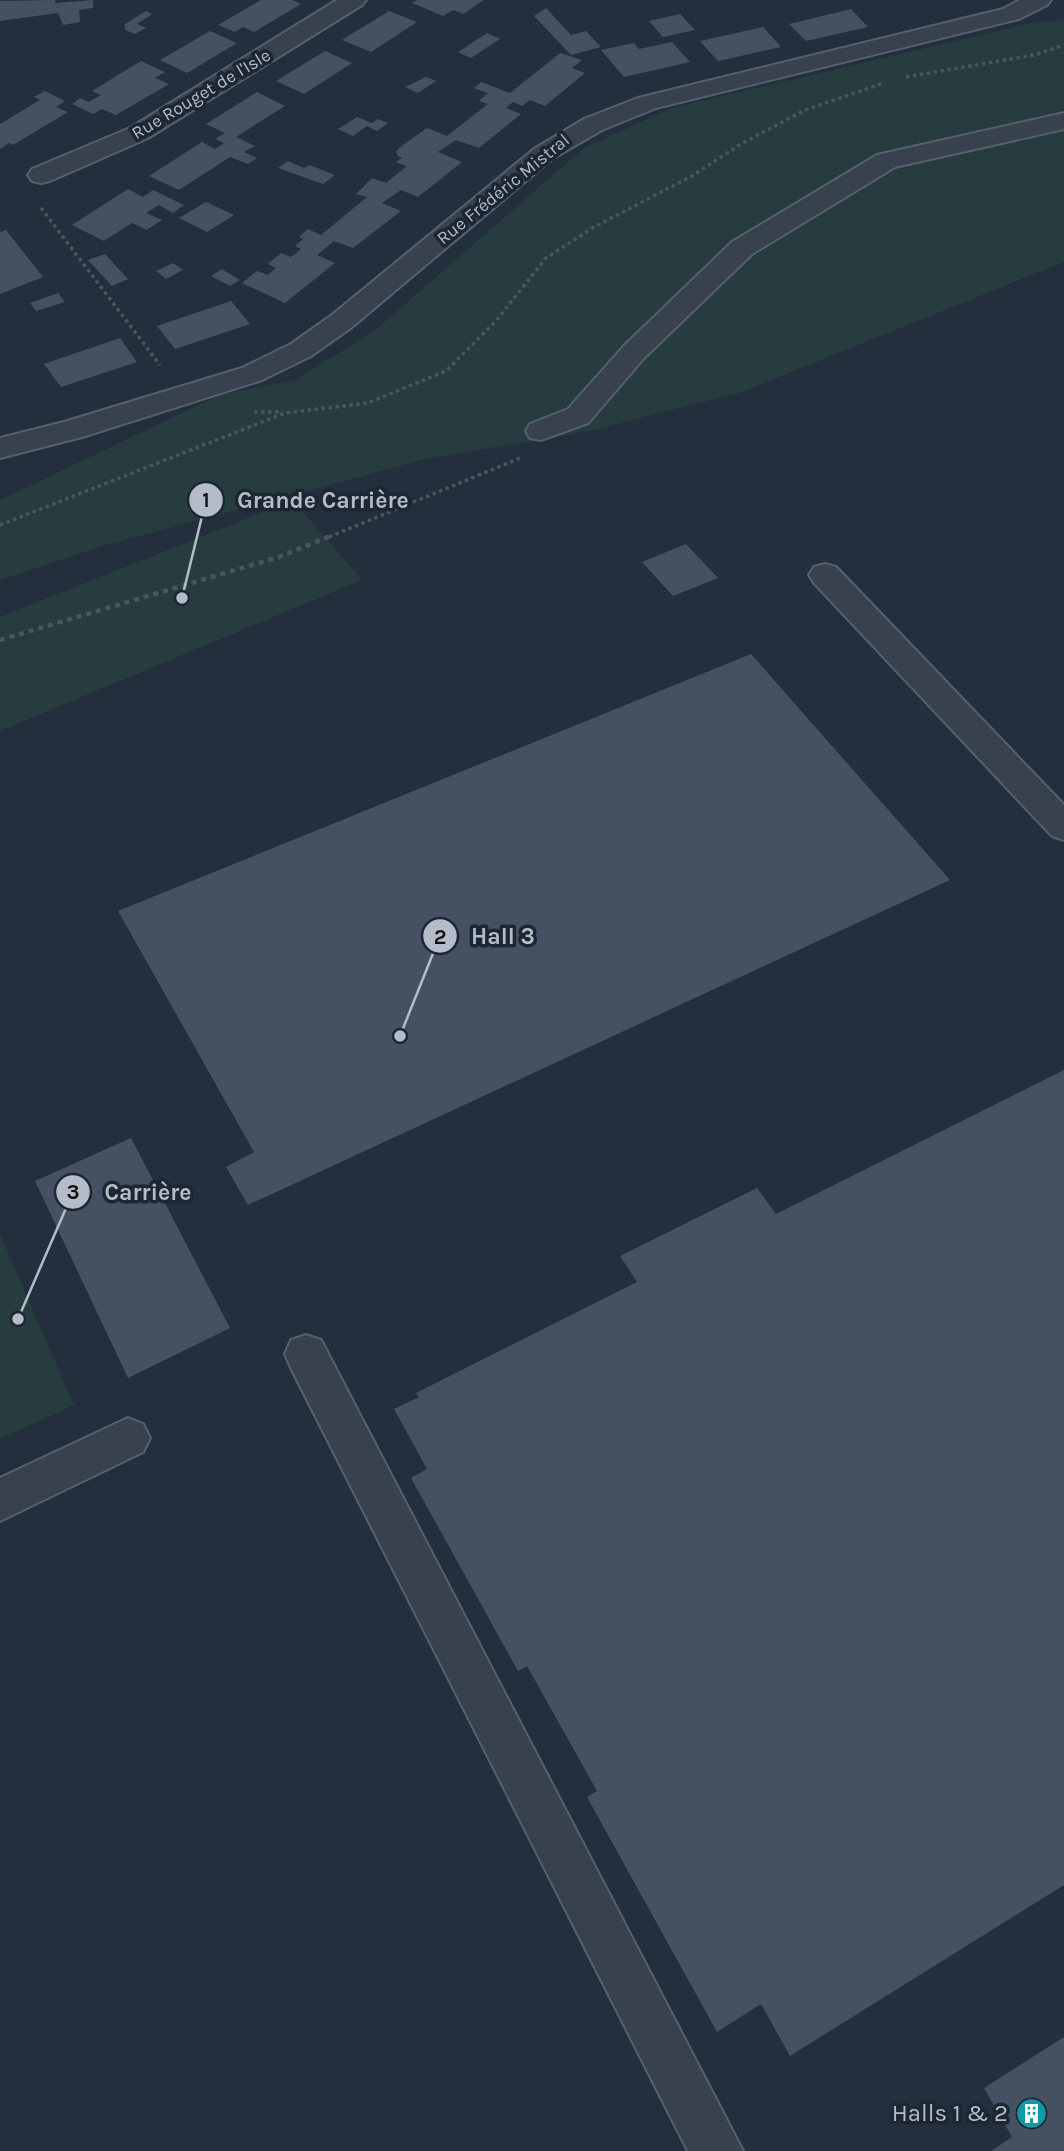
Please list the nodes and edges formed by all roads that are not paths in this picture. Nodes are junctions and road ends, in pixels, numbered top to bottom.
1 (354, 0) edge
2 (1039, 0) edge
3 (1064, 121) edge
4 (41, 175) road end
5 (541, 431) road end
6 (0, 448) edge
7 (825, 575) dead end
8 (1064, 827) edge
9 (306, 1354) dead end
10 (128, 1437) dead end
11 (0, 1500) edge
12 (716, 2151) edge

1 - 4 street, Rue Rouget de l'Isle
2 - 6 street, Rue Frédéric Mistral
3 - 5 street
7 - 8 street
9 - 12 street
10 - 11 street

